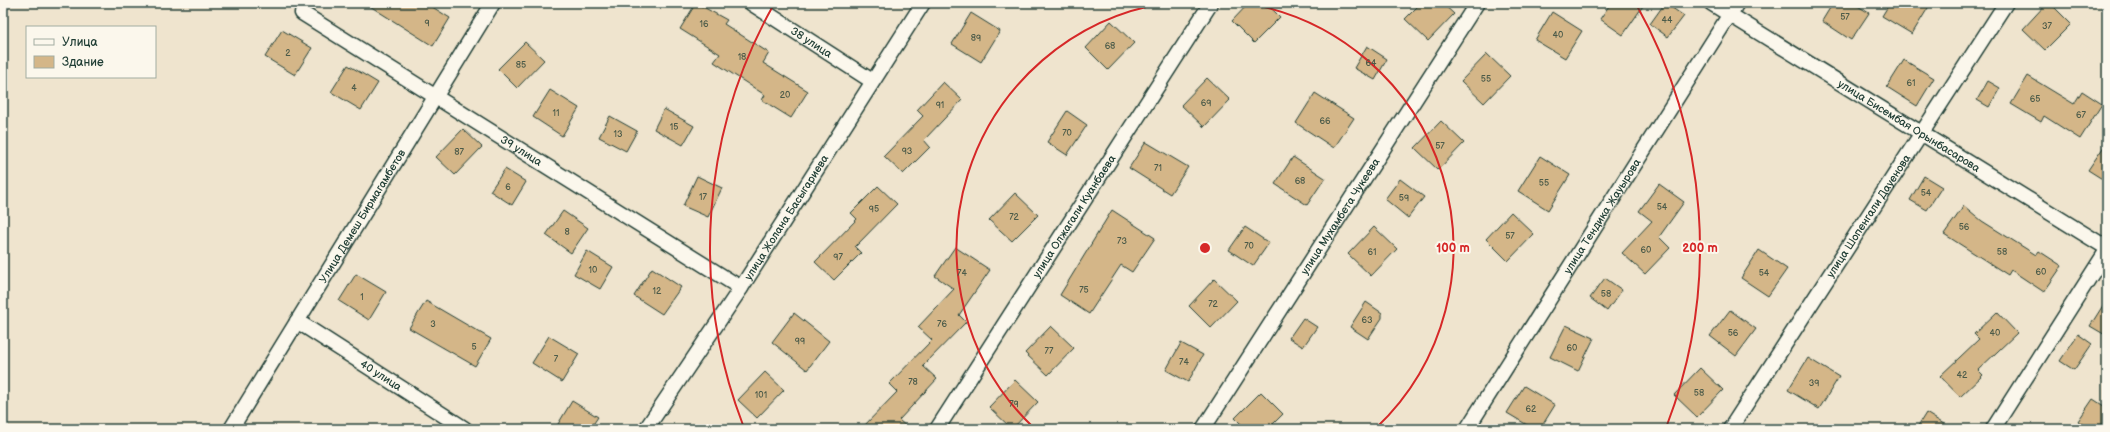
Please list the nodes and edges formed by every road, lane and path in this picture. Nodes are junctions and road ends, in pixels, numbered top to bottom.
1 (493, 3) edge
2 (751, 3) edge
3 (923, 3) edge
4 (1211, 3) edge
5 (1477, 3) edge
6 (1711, 3) edge
7 (1737, 3) edge
8 (2006, 3) edge
9 (302, 13) dead end
10 (1729, 15) junction
11 (872, 82) junction
12 (435, 96) junction
13 (1921, 134) junction
14 (2107, 249) edge
15 (741, 288) junction
16 (298, 321) junction
17 (231, 429) edge
18 (465, 429) edge
19 (646, 429) edge
20 (937, 429) edge
21 (1203, 429) edge
22 (1467, 429) edge
23 (1730, 429) edge
24 (1993, 429) edge

1 - 12 street, Улица Демеш Бирмагамбетов
2 - 11 street, 38 улица
3 - 11 street, улица Жолана Басыгариева
4 - 20 street, улица Олжагали Куанбаева
5 - 21 street, улица Мухамбета Чукеева
6 - 10 street, улица Бисембая Орынбасарова
7 - 10 street, улица Тендика Жауырова
8 - 13 street, улица Шопенгали Дауенова
9 - 12 street, 39 улица
10 - 13 street, улица Бисембая Орынбасарова
10 - 22 street, улица Тендика Жауырова
11 - 15 street, улица Жолана Басыгариева
12 - 15 street, 39 улица
12 - 16 street, Улица Демеш Бирмагамбетов
13 - 14 street, улица Бисембая Орынбасарова
13 - 23 street, улица Шопенгали Дауенова
14 - 24 street
15 - 19 street, улица Жолана Басыгариева
16 - 17 street, Улица Демеш Бирмагамбетов
16 - 18 street, 40 улица

